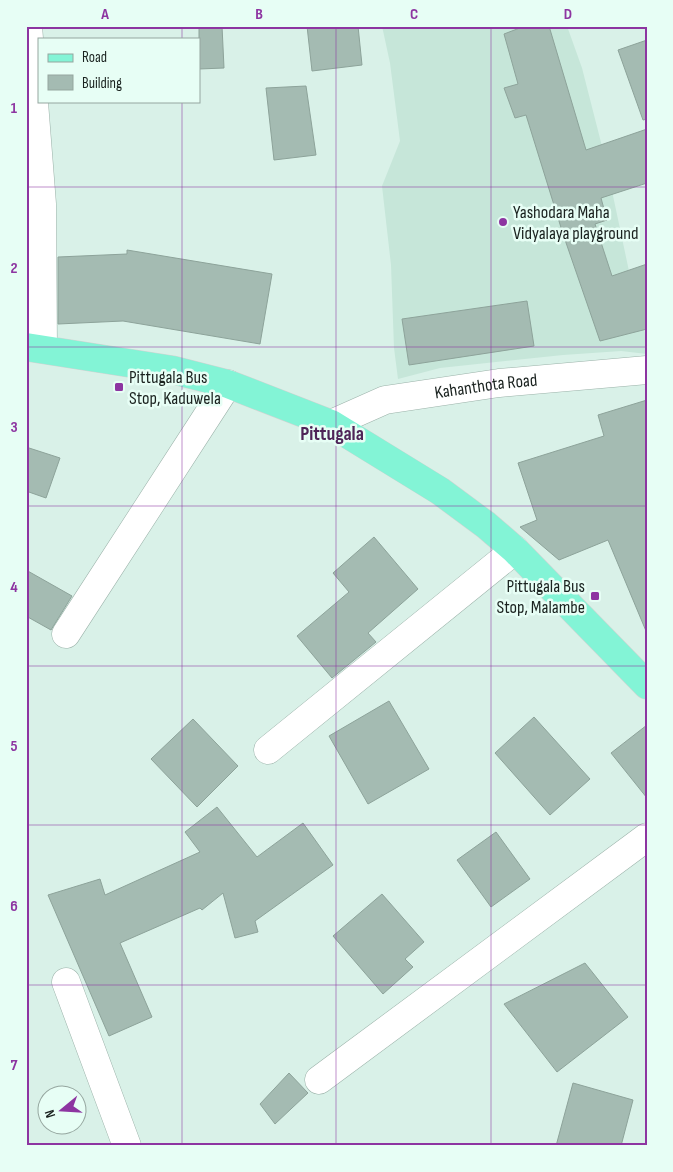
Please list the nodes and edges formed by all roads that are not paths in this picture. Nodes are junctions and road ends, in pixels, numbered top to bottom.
1 (28, 26) edge
2 (34, 348) edge
3 (647, 370) edge
4 (228, 384) junction
5 (331, 424) junction
6 (515, 550) junction
7 (66, 634) dead end
8 (647, 685) edge
9 (268, 750) dead end
10 (647, 837) edge
11 (66, 982) dead end
12 (318, 1080) dead end
13 (127, 1146) edge

1 - 2 street
2 - 4 main road
3 - 5 street, Kahanthota Road
4 - 5 main road
4 - 7 street
5 - 6 main road
6 - 8 main road
6 - 9 street
10 - 12 street
11 - 13 street

